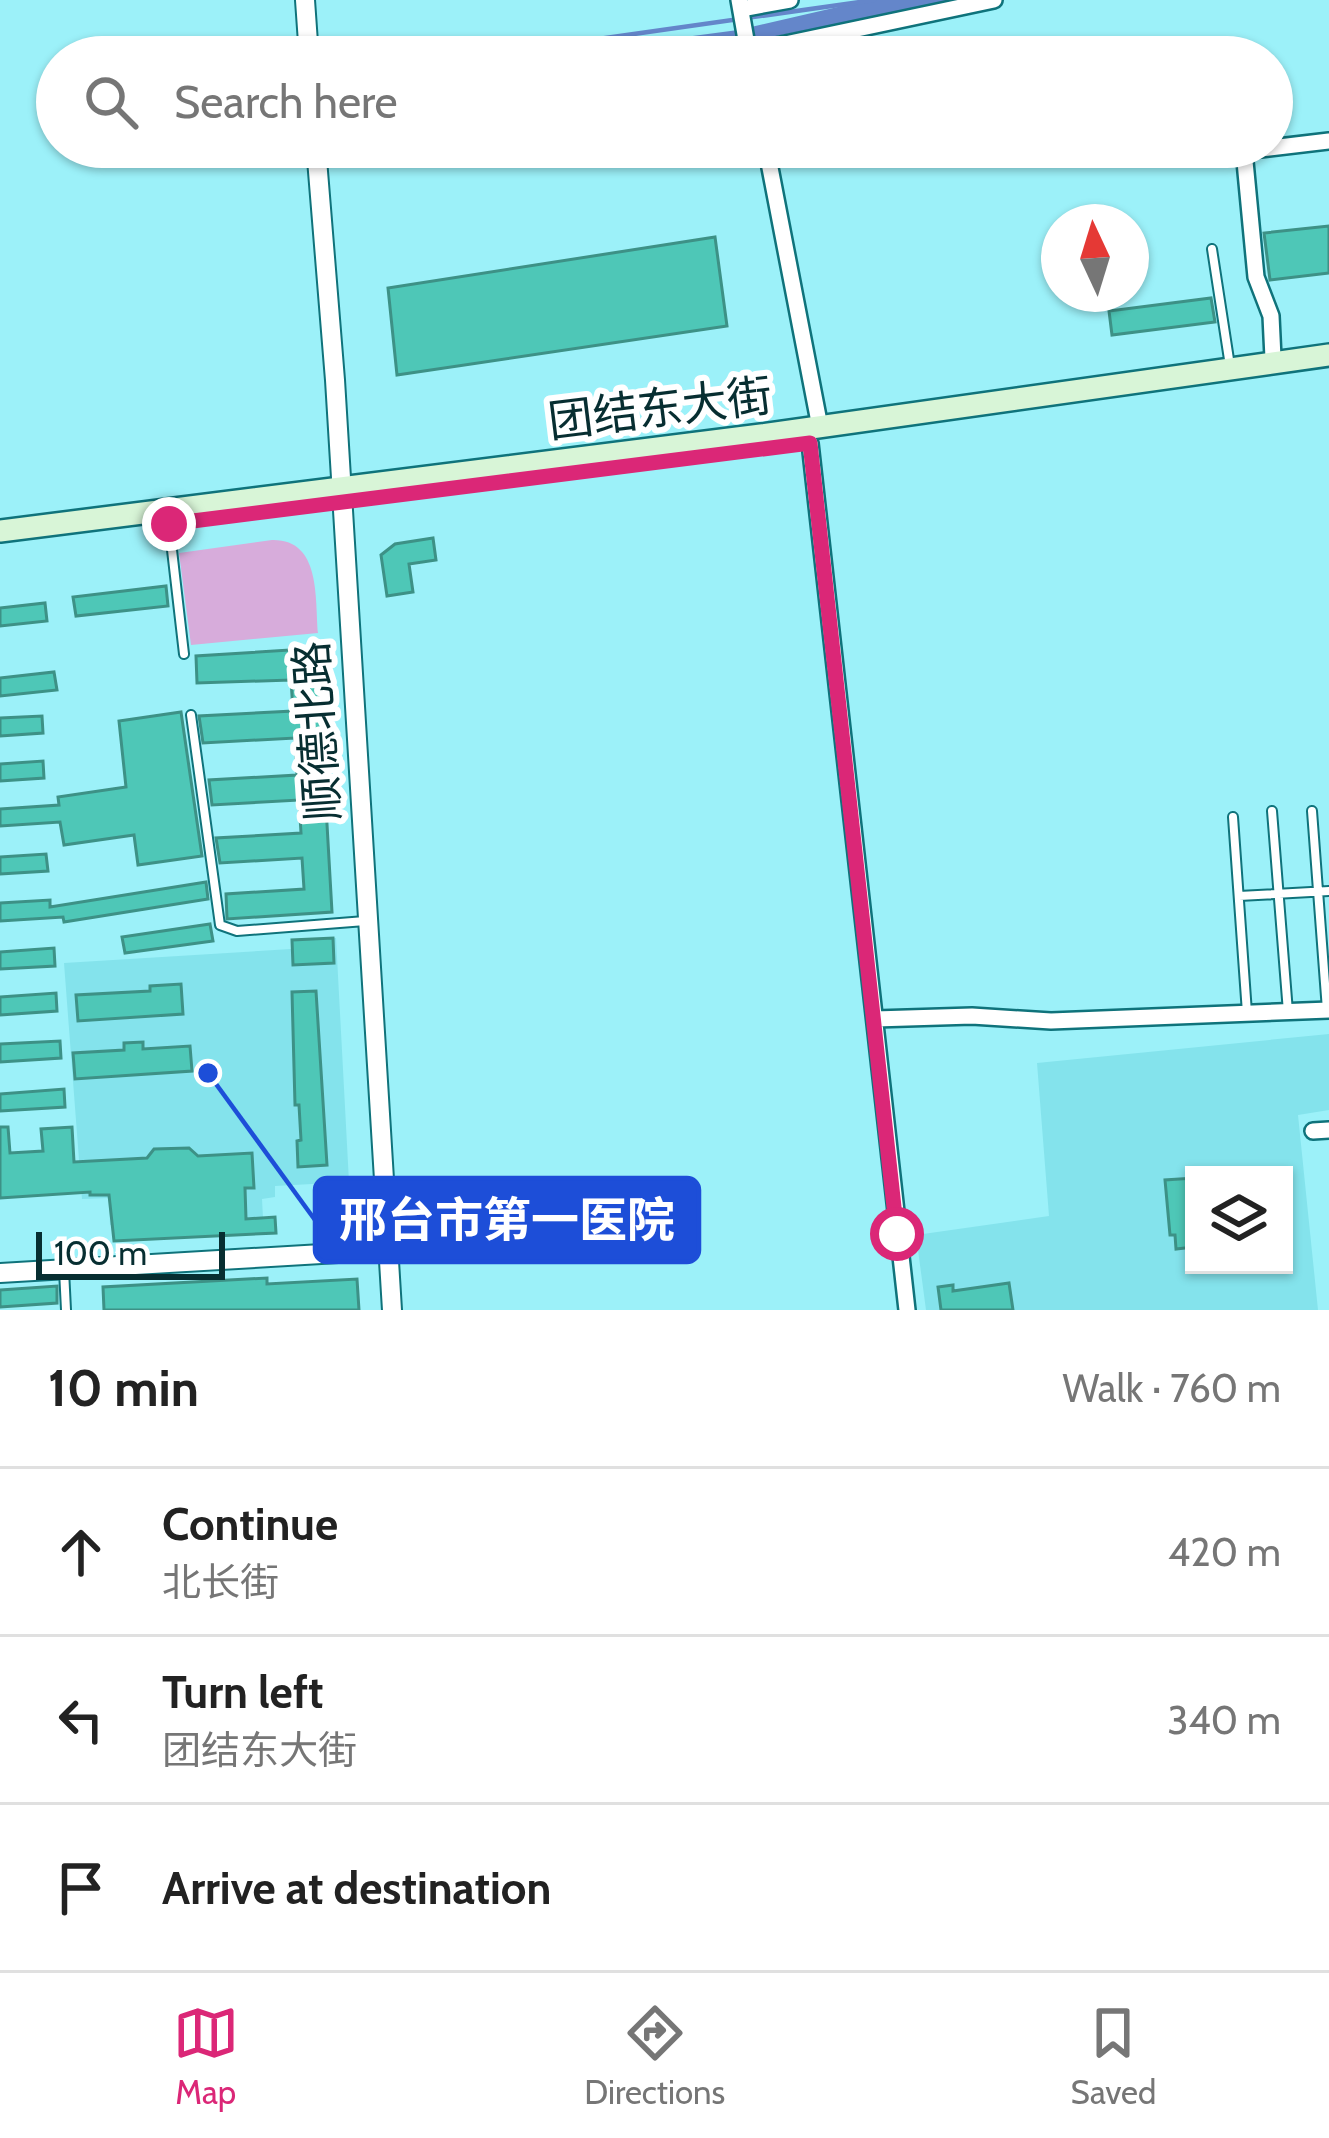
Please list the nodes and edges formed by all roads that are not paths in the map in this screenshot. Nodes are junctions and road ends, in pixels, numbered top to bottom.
1 (305, 0) edge
2 (790, 0) edge
3 (994, 0) edge
4 (741, 11) edge
5 (308, 36) edge
6 (833, 36) edge
7 (1329, 141) edge
8 (1293, 145) edge
9 (318, 168) edge
10 (770, 168) edge
11 (1246, 168) edge
12 (1212, 249) dead end
13 (1329, 355) edge
14 (1273, 358) dead end
15 (1230, 369) junction
16 (1329, 370) edge
17 (815, 435) junction
18 (342, 495) junction
19 (169, 524) junction
20 (0, 531) edge
21 (0, 545) edge
22 (184, 654) dead end
23 (190, 715) dead end
24 (1312, 811) dead end
25 (1272, 812) dead end
26 (1233, 817) dead end
27 (1324, 891) edge
28 (1279, 894) junction
29 (1239, 896) junction
30 (368, 921) junction
31 (1328, 1010) edge
32 (1288, 1012) junction
33 (1247, 1014) junction
34 (875, 1019) junction
35 (389, 1250) junction
36 (64, 1268) junction
37 (0, 1273) edge
38 (66, 1310) edge
39 (392, 1310) edge
40 (907, 1310) edge

1 - 5 street
2 - 4 street
3 - 6 street
7 - 8 street
9 - 18 street, 顺德北路
10 - 17 street
11 - 14 street
12 - 15 lane
13 - 15 main road, 团结东大街
15 - 17 main road, 团结东大街
16 - 17 main road, 团结东大街
17 - 18 main road, 团结东大街
17 - 34 street
18 - 19 main road, 团结东大街
18 - 20 main road, 团结东大街
18 - 30 street, 顺德北路
19 - 21 main road, 团结东大街
19 - 22 lane
23 - 30 lane
24 - 27 lane
25 - 28 lane
26 - 29 lane
27 - 28 lane
27 - 31 lane
28 - 29 lane
28 - 32 lane
29 - 33 lane
30 - 35 street, 顺德北路
31 - 32 street
32 - 33 street
33 - 34 street
34 - 40 street
35 - 36 street
35 - 39 street, 顺德北路
36 - 37 street
36 - 38 lane

